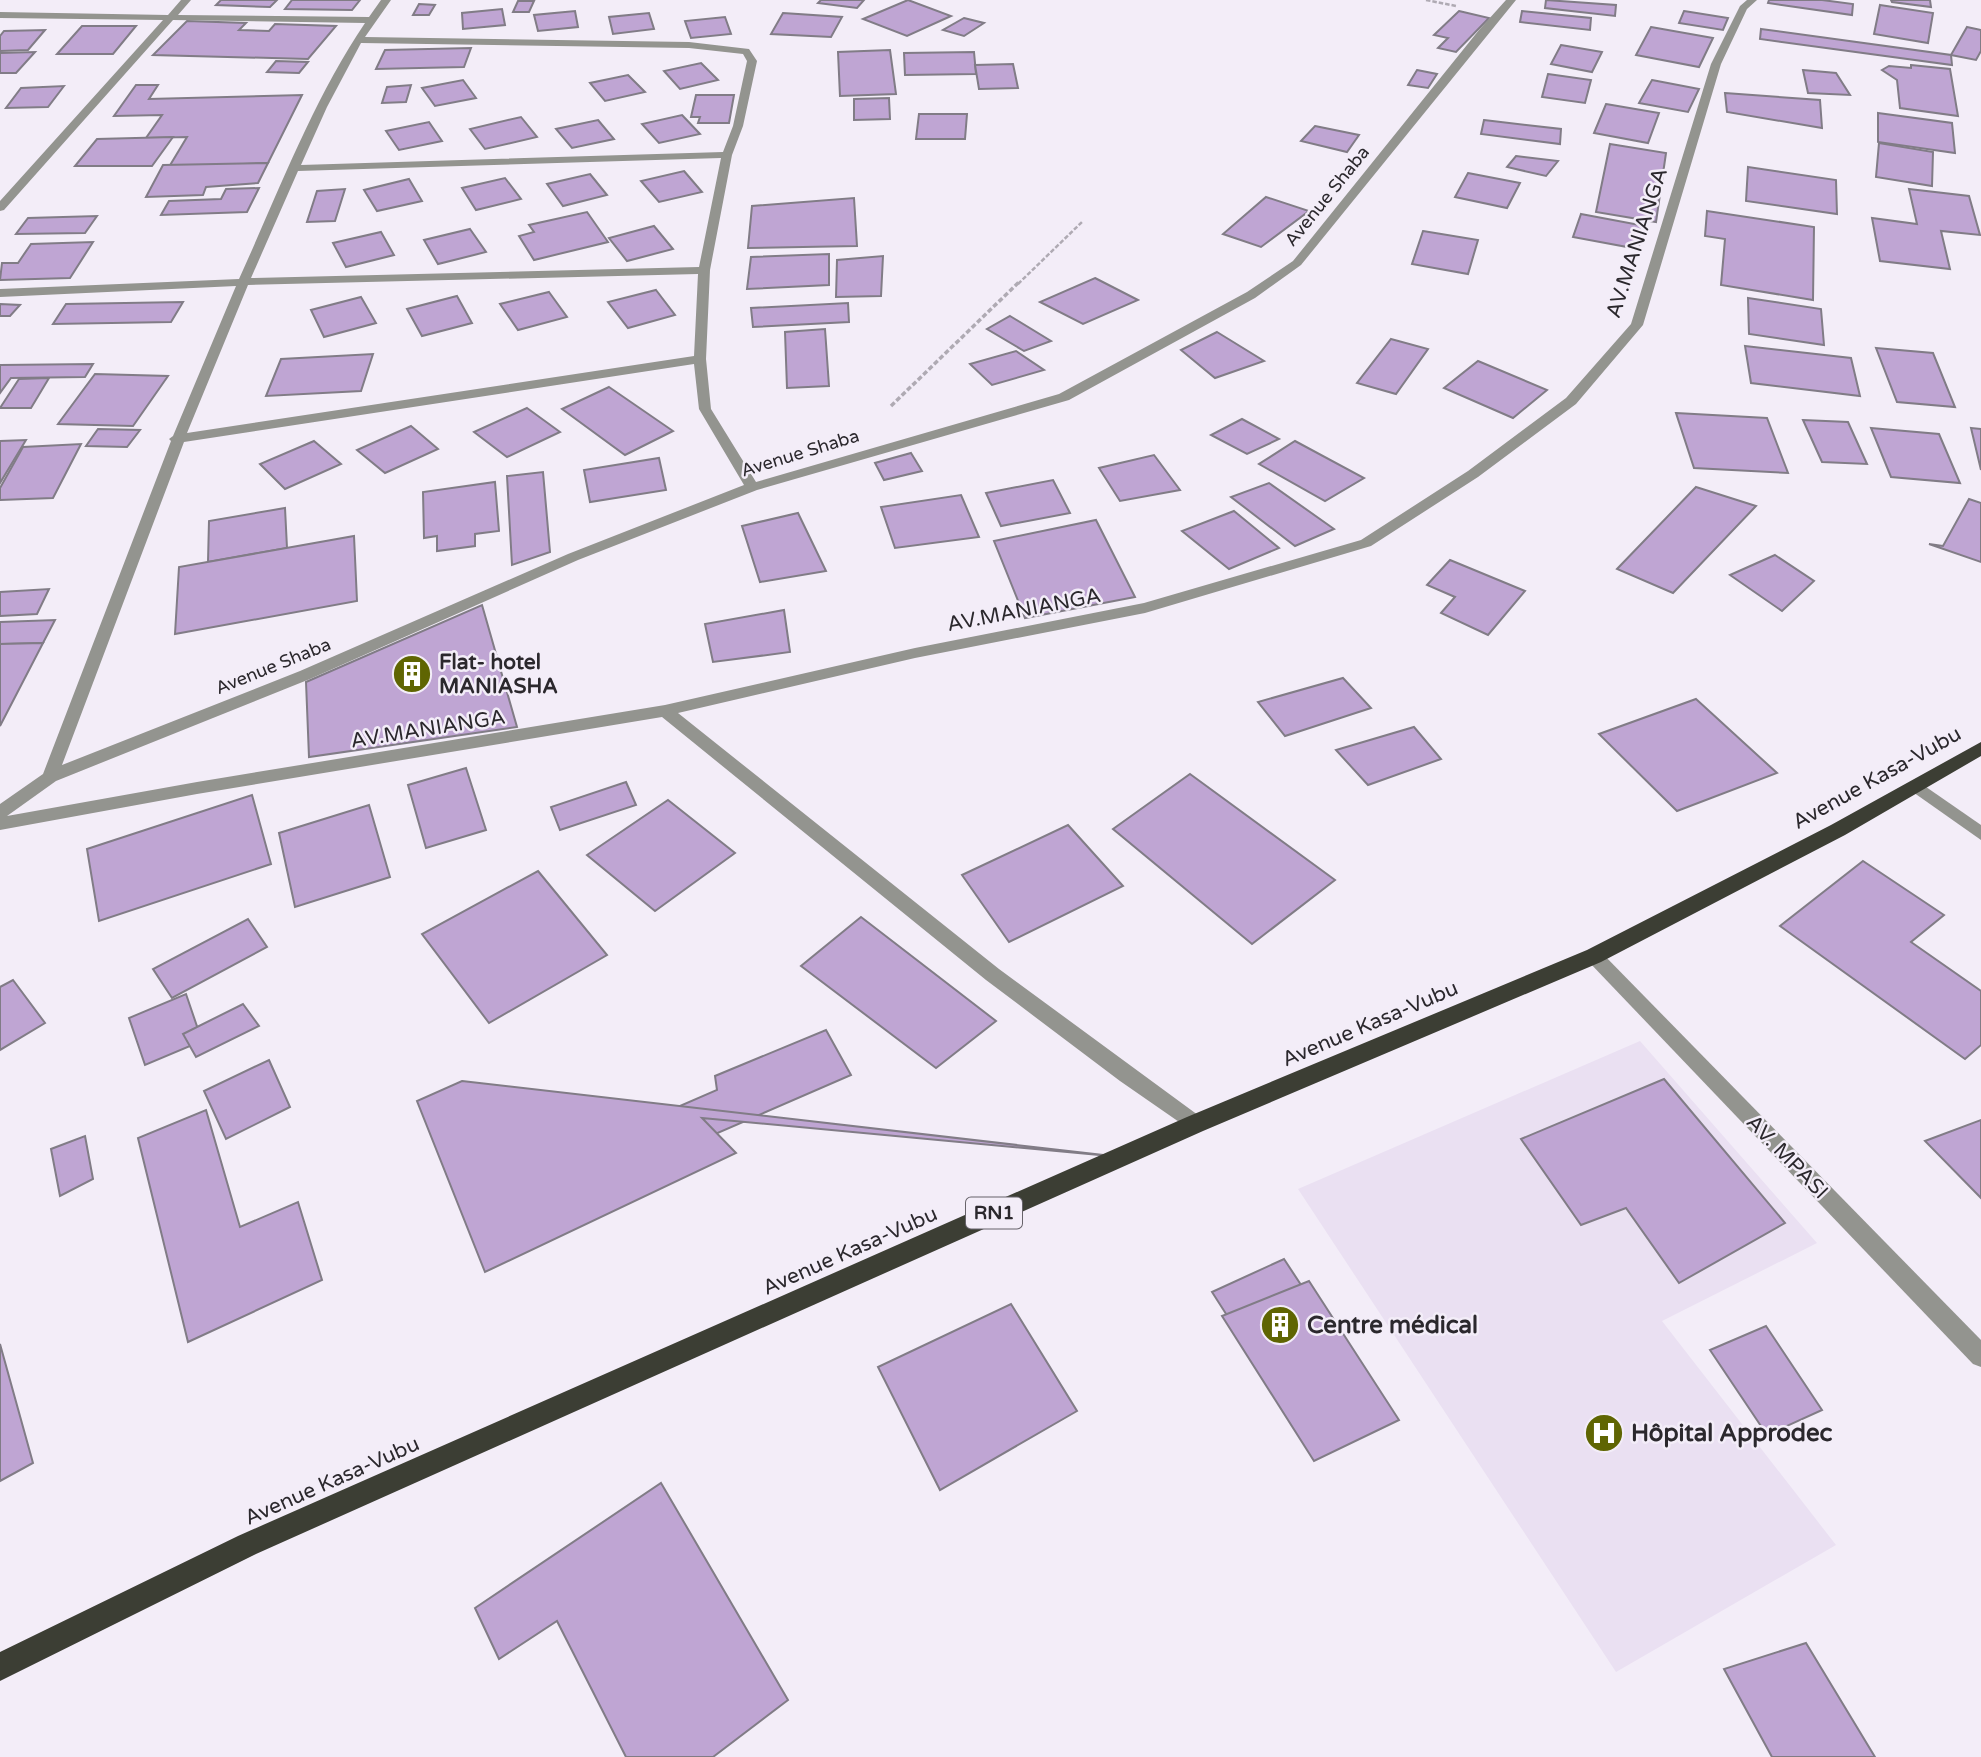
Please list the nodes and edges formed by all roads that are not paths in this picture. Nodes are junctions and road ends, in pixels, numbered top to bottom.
1 (186, 0) edge
2 (386, 0) edge
3 (1511, 0) edge
4 (1752, 0) edge
5 (0, 15) edge
6 (170, 17) junction
7 (370, 20) junction
8 (356, 40) junction
9 (727, 155) junction
10 (295, 168) junction
11 (0, 208) edge
12 (704, 270) junction
13 (242, 282) junction
14 (0, 293) edge
15 (700, 359) junction
16 (176, 439) junction
17 (752, 487) junction
18 (665, 711) junction
19 (1981, 748) edge
20 (50, 776) junction
21 (1916, 786) junction
22 (0, 813) edge
23 (0, 824) edge
24 (1981, 834) edge
25 (1594, 956) junction
26 (1195, 1124) junction
27 (1981, 1356) edge
28 (0, 1667) edge

1 - 6 street
2 - 7 street
3 - 17 street, Avenue Shaba
4 - 18 street, AV.MANIANGA
5 - 6 street
6 - 7 street
6 - 11 street
7 - 8 street
8 - 9 street
8 - 10 street
9 - 10 street
9 - 12 street
10 - 13 street
12 - 13 street
12 - 15 street
13 - 14 street
13 - 16 street
15 - 16 street
15 - 17 street
16 - 20 street
17 - 20 street, Avenue Shaba
18 - 23 street, AV.MANIANGA
18 - 26 street
19 - 21 highway, Avenue Kasa-Vubu / RN1
20 - 22 street, Avenue Shaba
21 - 24 street
21 - 25 highway, Avenue Kasa-Vubu / RN1
25 - 26 highway, Avenue Kasa-Vubu / RN1
25 - 27 street, AV. MPASI
26 - 28 highway, Avenue Kasa-Vubu / RN1

